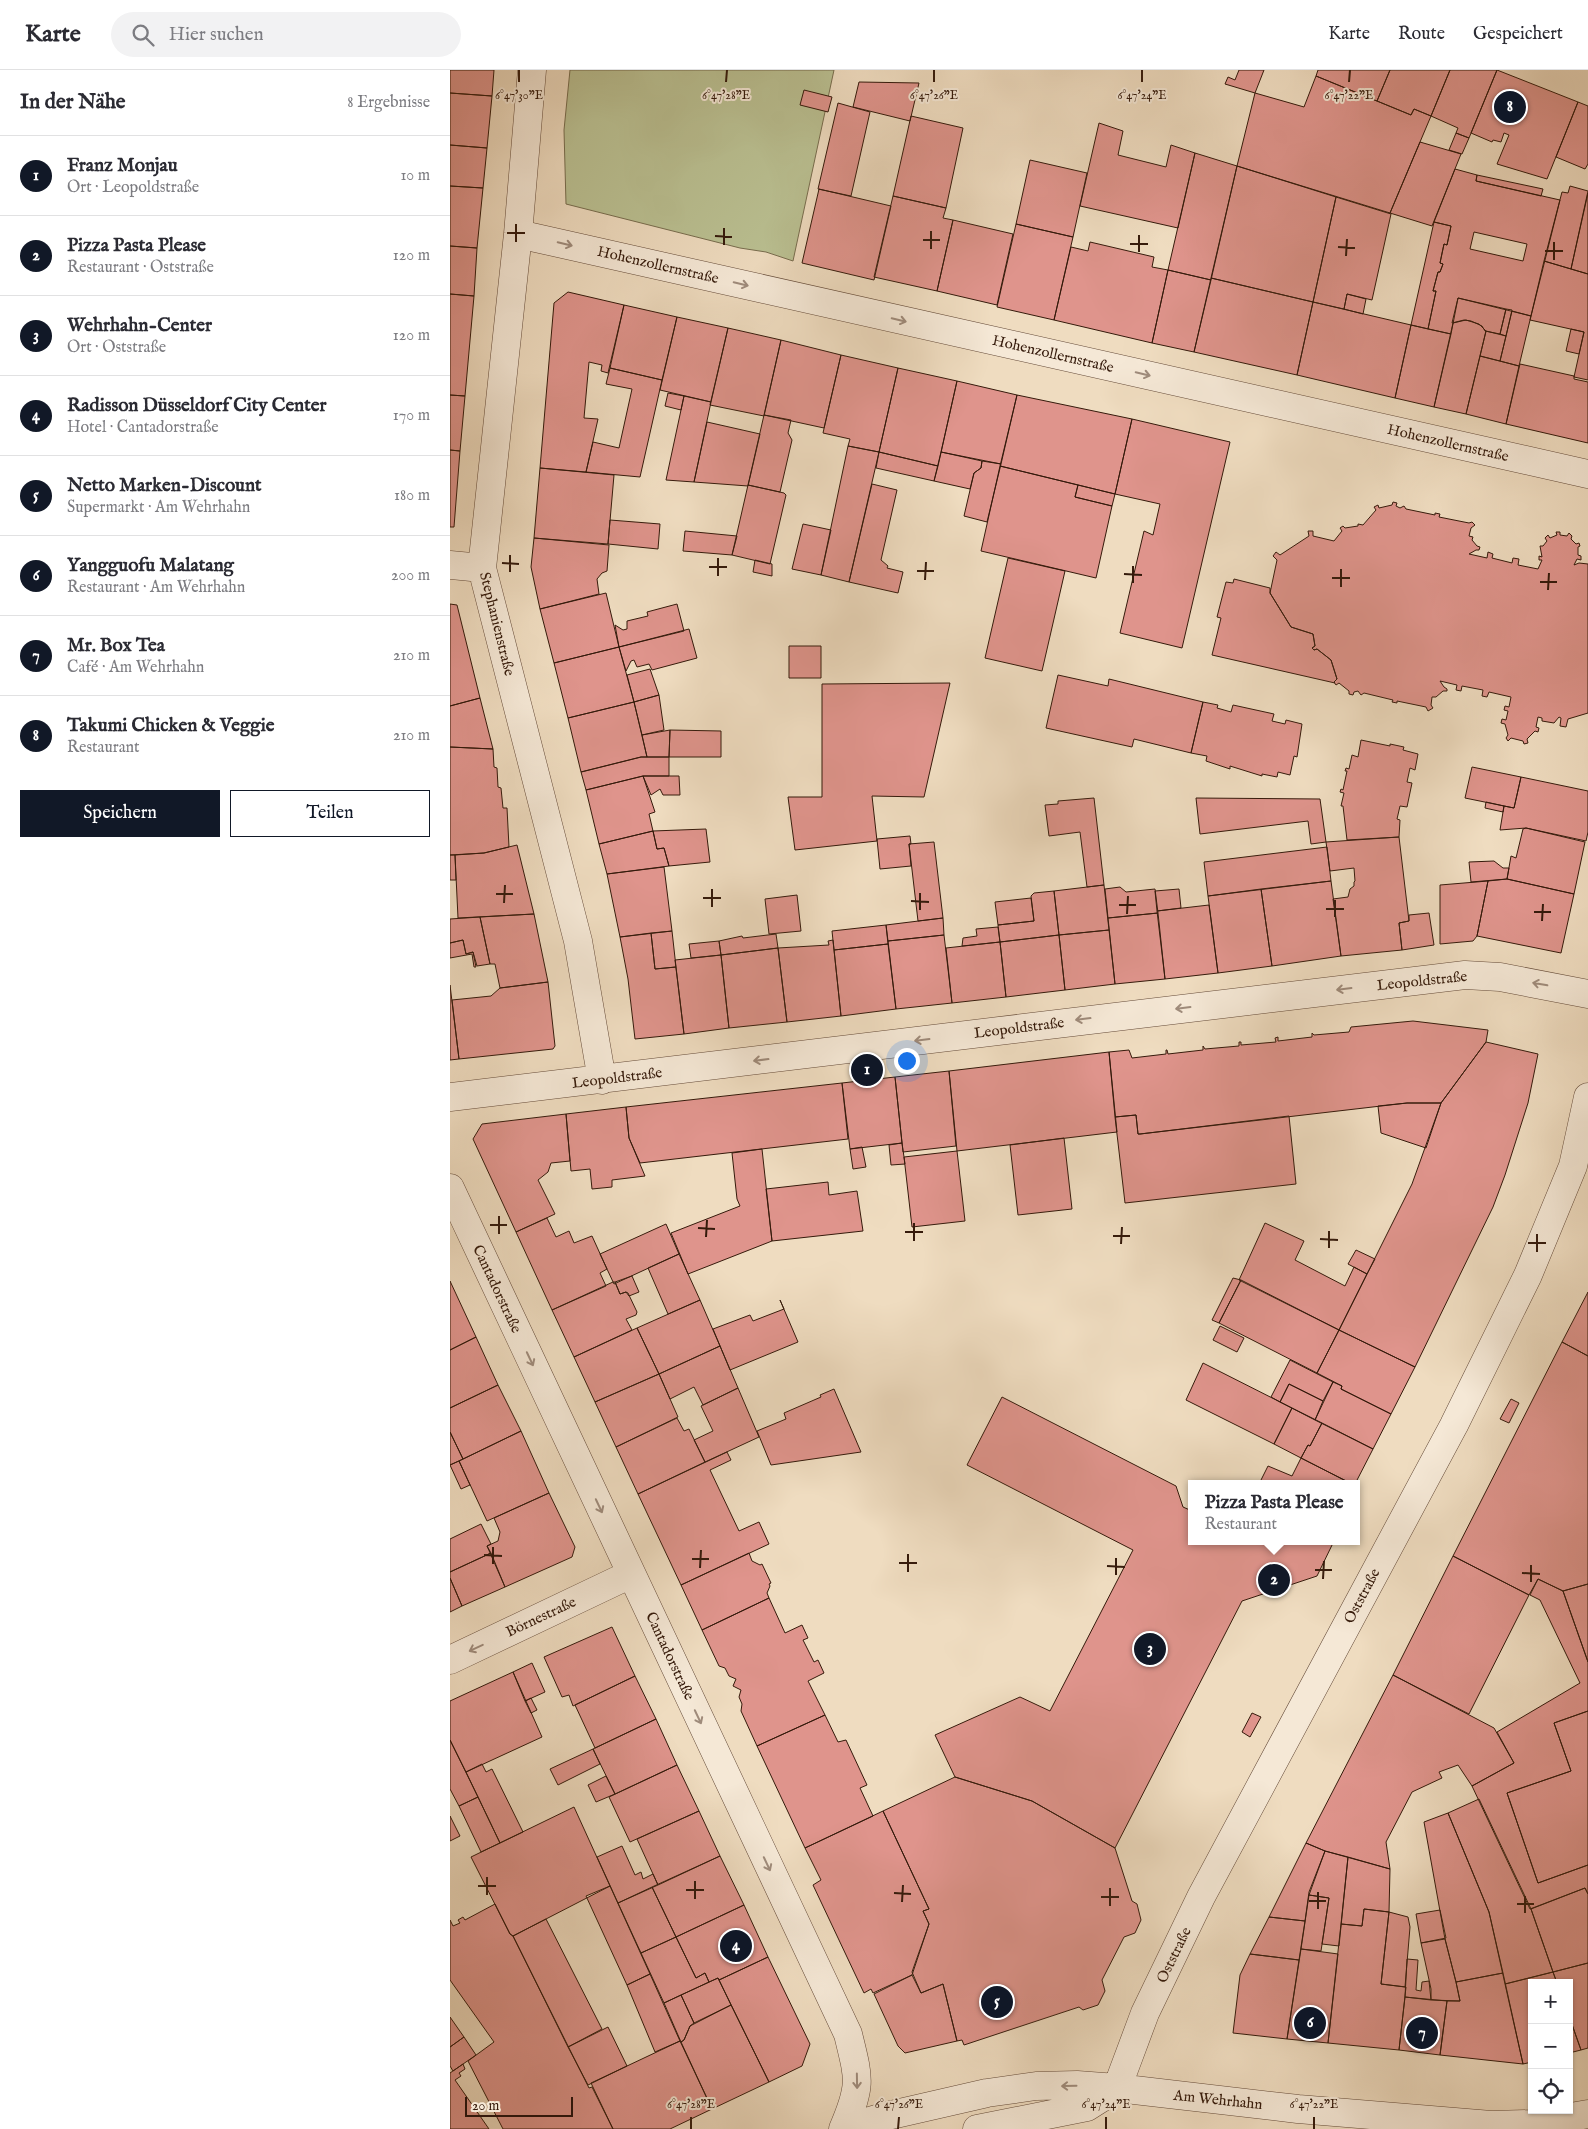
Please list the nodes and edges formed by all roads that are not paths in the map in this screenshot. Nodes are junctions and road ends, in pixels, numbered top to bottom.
1 (532, 70) edge
2 (518, 234) junction
3 (1588, 474) edge
4 (450, 565) edge
5 (482, 568) junction
6 (1588, 994) edge
7 (602, 1080) junction
8 (450, 1097) edge
9 (1588, 1097) edge
10 (450, 1188) edge
11 (631, 1574) junction
12 (450, 1660) edge
13 (1117, 2088) junction
14 (1588, 2114) edge
15 (843, 2129) edge
16 (977, 2129) edge

1 - 2 street, Stephanienstraße
2 -> 3 street, Hohenzollernstraße
2 - 5 street, Stephanienstraße
4 - 5 street
5 - 7 street, Stephanienstraße
6 -> 7 street, Leopoldstraße
7 - 8 street, Leopoldstraße
9 - 13 street, Oststraße
10 -> 11 street, Cantadorstraße
11 -> 12 street, Börnestraße
11 -> 15 street, Cantadorstraße
13 - 14 street, Am Wehrhahn
13 -> 15 street, Am Wehrhahn
13 - 16 street

